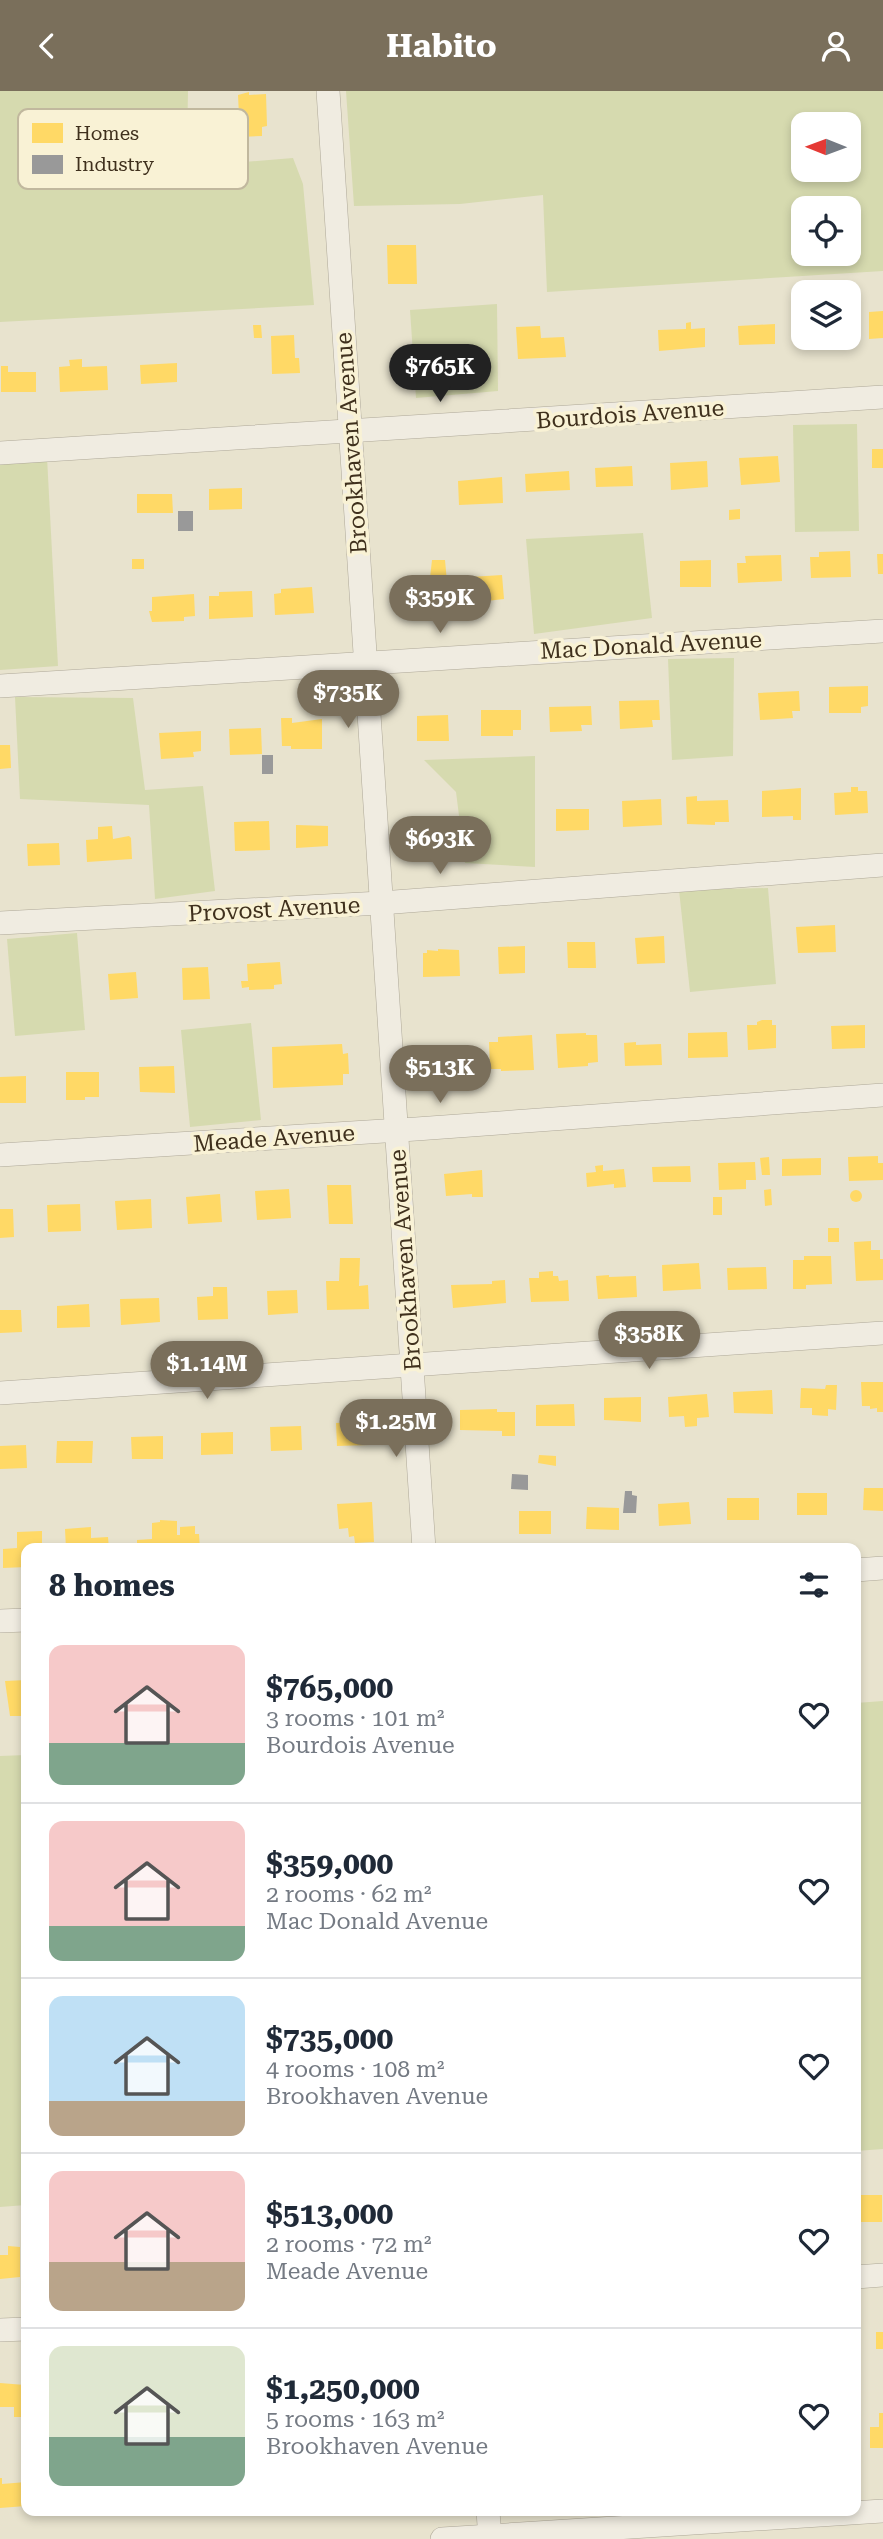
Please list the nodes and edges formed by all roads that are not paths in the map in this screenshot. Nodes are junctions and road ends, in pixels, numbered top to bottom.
1 (328, 91) edge
2 (883, 397) edge
3 (350, 432) junction
4 (0, 453) edge
5 (883, 631) edge
6 (365, 662) junction
7 (0, 686) edge
8 (883, 865) edge
9 (382, 903) junction
10 (0, 923) edge
11 (883, 1095) edge
12 (396, 1130) junction
13 (0, 1155) edge
14 (883, 1333) edge
15 (412, 1366) junction
16 (0, 1393) edge
17 (424, 1543) edge
18 (883, 1568) edge
19 (861, 1570) edge
20 (21, 1620) edge
21 (0, 1621) edge
22 (883, 2275) edge
23 (861, 2277) edge
24 (21, 2329) edge
25 (0, 2330) edge
26 (883, 2511) edge
27 (861, 2512) edge
28 (488, 2516) edge
29 (807, 2516) edge
30 (489, 2537) edge
31 (442, 2539) edge

1 - 3 street, Brookhaven Avenue
2 - 3 street, Bourdois Avenue
3 - 4 street, Bourdois Avenue
3 - 6 street, Brookhaven Avenue
5 - 6 street, Mac Donald Avenue
6 - 7 street, Mac Donald Avenue
6 - 9 street, Brookhaven Avenue
8 - 9 street, Provost Avenue
9 - 10 street, Provost Avenue
9 - 12 street, Brookhaven Avenue
11 - 12 street, Meade Avenue
12 - 13 street, Meade Avenue
12 - 15 street, Brookhaven Avenue
14 - 15 street
15 - 16 street
15 - 17 street, Brookhaven Avenue
18 - 19 street
20 - 21 street
22 - 23 street
24 - 25 street
26 - 27 street
28 - 30 street
29 - 30 street
30 - 31 street

